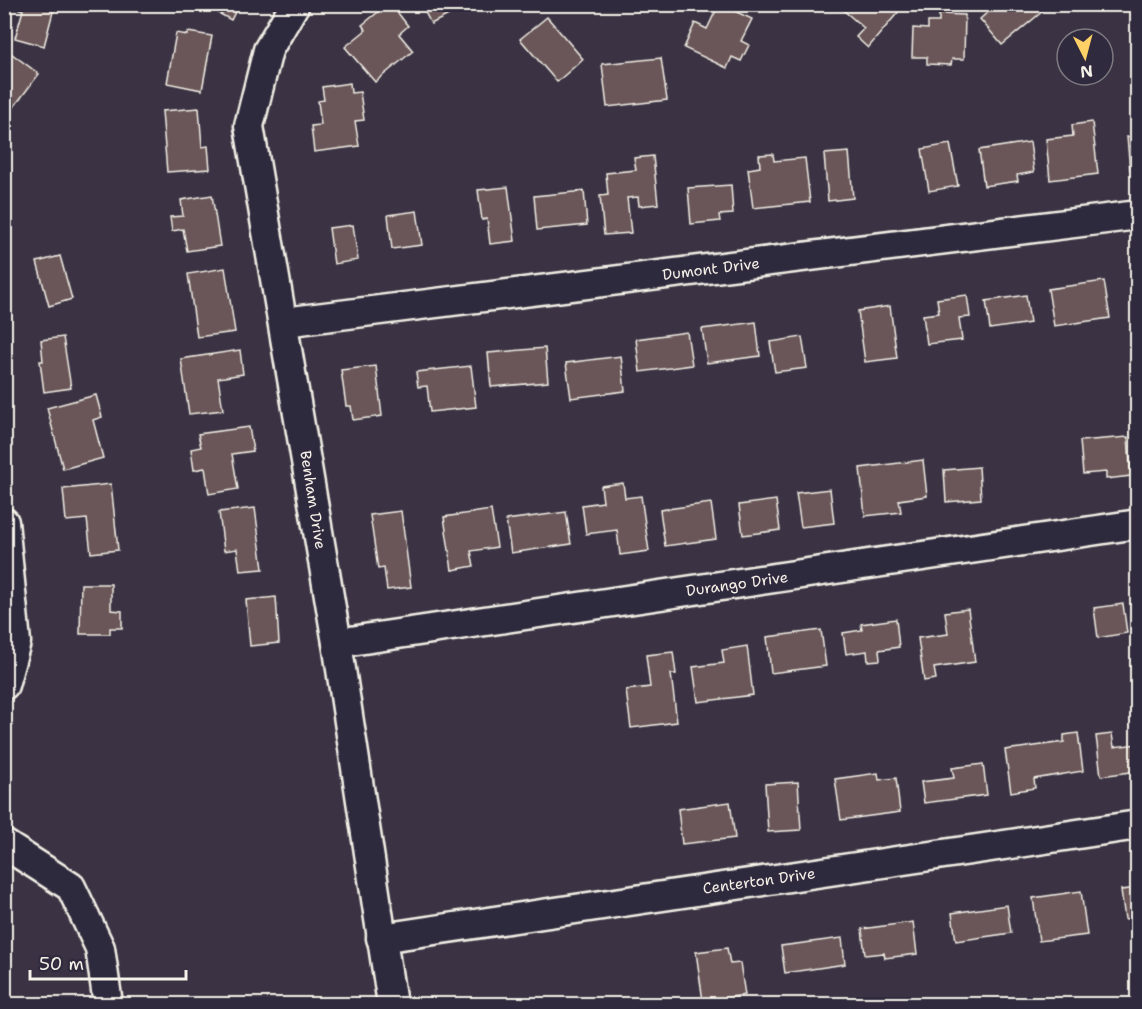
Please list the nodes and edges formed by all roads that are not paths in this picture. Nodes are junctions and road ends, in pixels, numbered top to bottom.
1 (295, 4) edge
2 (1137, 215) edge
3 (284, 322) junction
4 (4, 522) edge
5 (1137, 524) edge
6 (337, 643) junction
7 (4, 685) edge
8 (1137, 825) edge
9 (4, 844) edge
10 (381, 938) junction
11 (108, 1005) edge
12 (392, 1005) edge

1 - 3 street, Benham Drive
2 - 3 street, Dumont Drive
3 - 6 street, Benham Drive
4 - 7 street
5 - 6 street, Durango Drive
6 - 10 street, Benham Drive
8 - 10 street, Centerton Drive
9 - 11 street
10 - 12 street, Benham Drive

